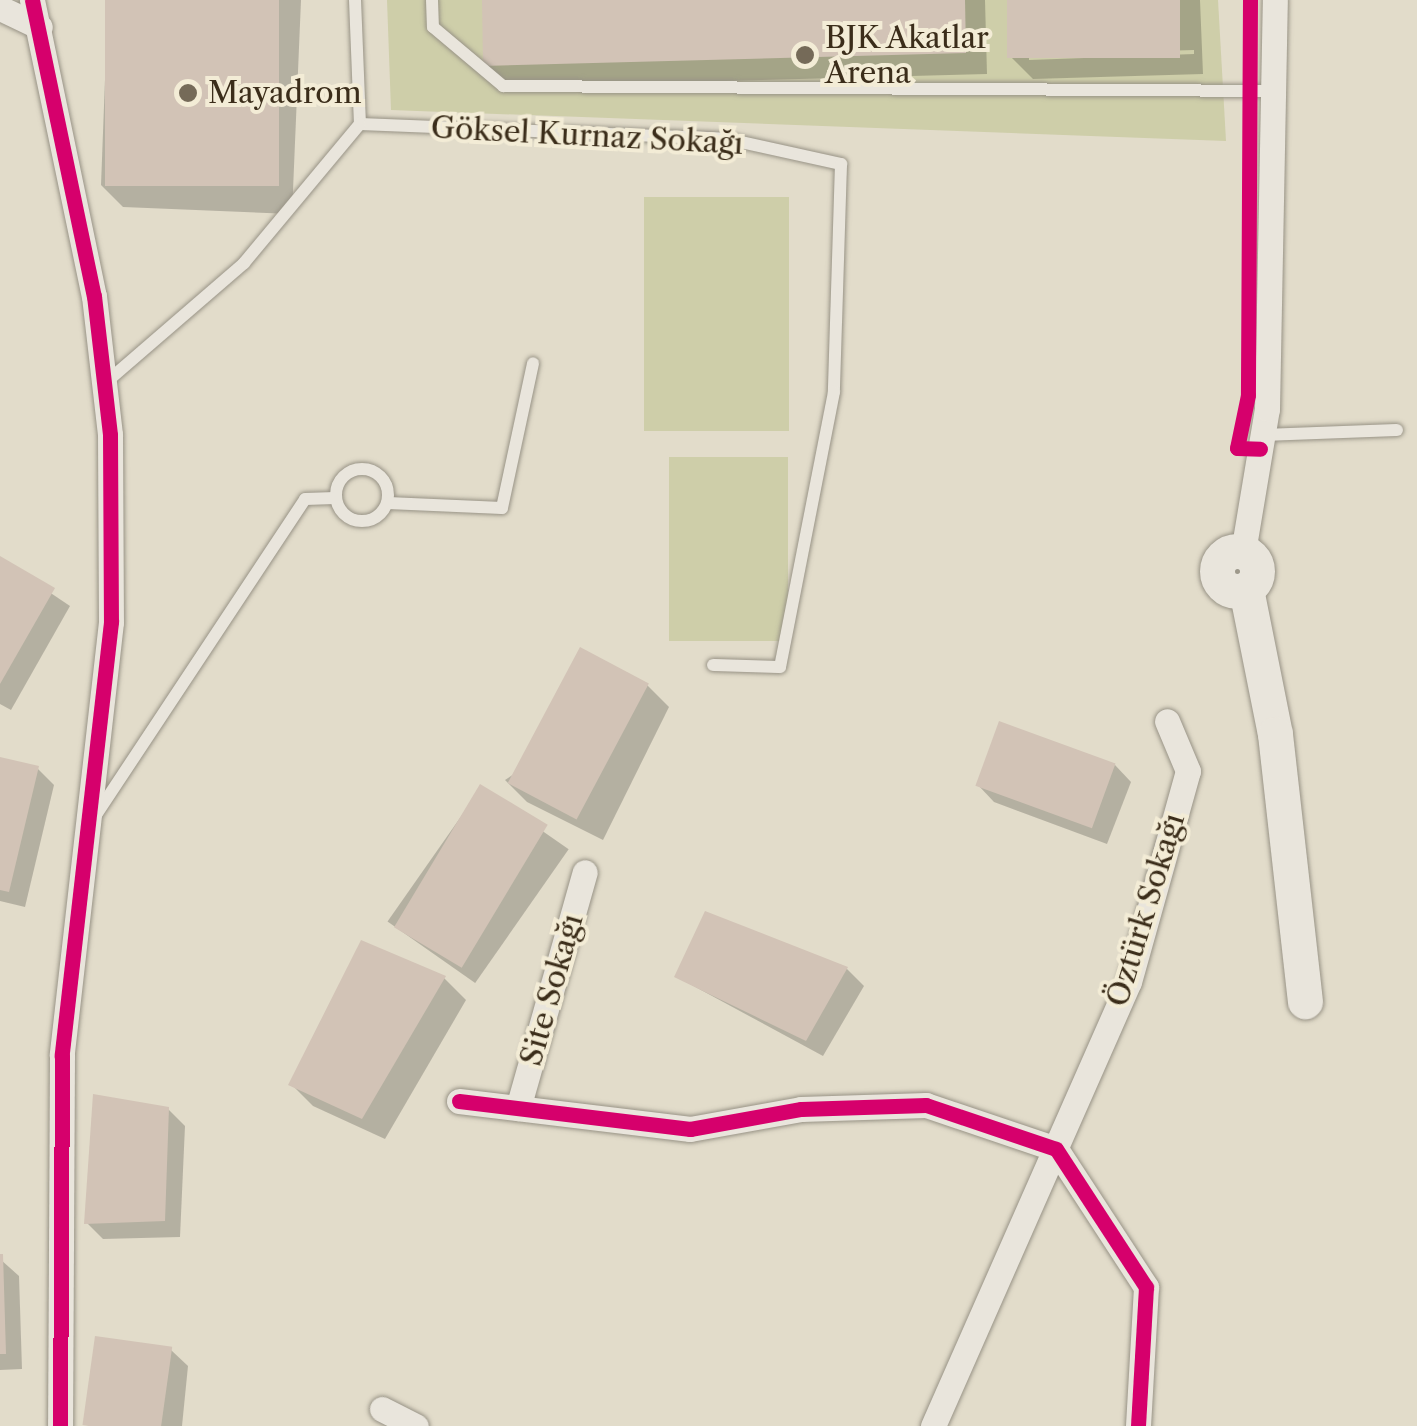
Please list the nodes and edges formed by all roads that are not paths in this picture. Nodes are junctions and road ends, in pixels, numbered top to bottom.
1 (32, 0) edge
2 (355, 0) edge
3 (432, 0) edge
4 (1275, 0) edge
5 (0, 8) edge
6 (40, 28) junction
7 (1274, 91) junction
8 (360, 124) junction
9 (532, 363) dead end
10 (104, 384) junction
11 (1397, 430) dead end
12 (1263, 435) junction
13 (335, 498) junction
14 (388, 503) junction
15 (1243, 552) joint
16 (713, 664) dead end
17 (1167, 721) dead end
18 (94, 818) junction
19 (585, 872) dead end
20 (1306, 1000) dead end
21 (459, 1101) dead end
22 (518, 1108) junction
23 (1056, 1149) junction
24 (382, 1409) dead end
25 (60, 1426) edge
26 (416, 1426) edge
27 (932, 1426) edge
28 (1138, 1426) edge

1 - 6 street
2 - 8 lane
3 - 7 lane
4 - 7 street
5 - 6 street
6 - 10 street
7 - 12 street
8 - 10 lane
8 - 16 lane, Göksel Kurnaz Sokağı
9 - 14 lane
10 - 18 street
11 - 12 lane
12 - 15 street
13 - 14 lane
13 - 14 lane
13 - 18 lane
15 - 20 street
17 - 23 street, Öztürk Sokağı
18 - 25 street
19 - 22 street, Site Sokağı
21 - 22 street
22 - 23 street
23 - 27 street, Öztürk Sokağı
23 - 28 street
24 - 26 street

